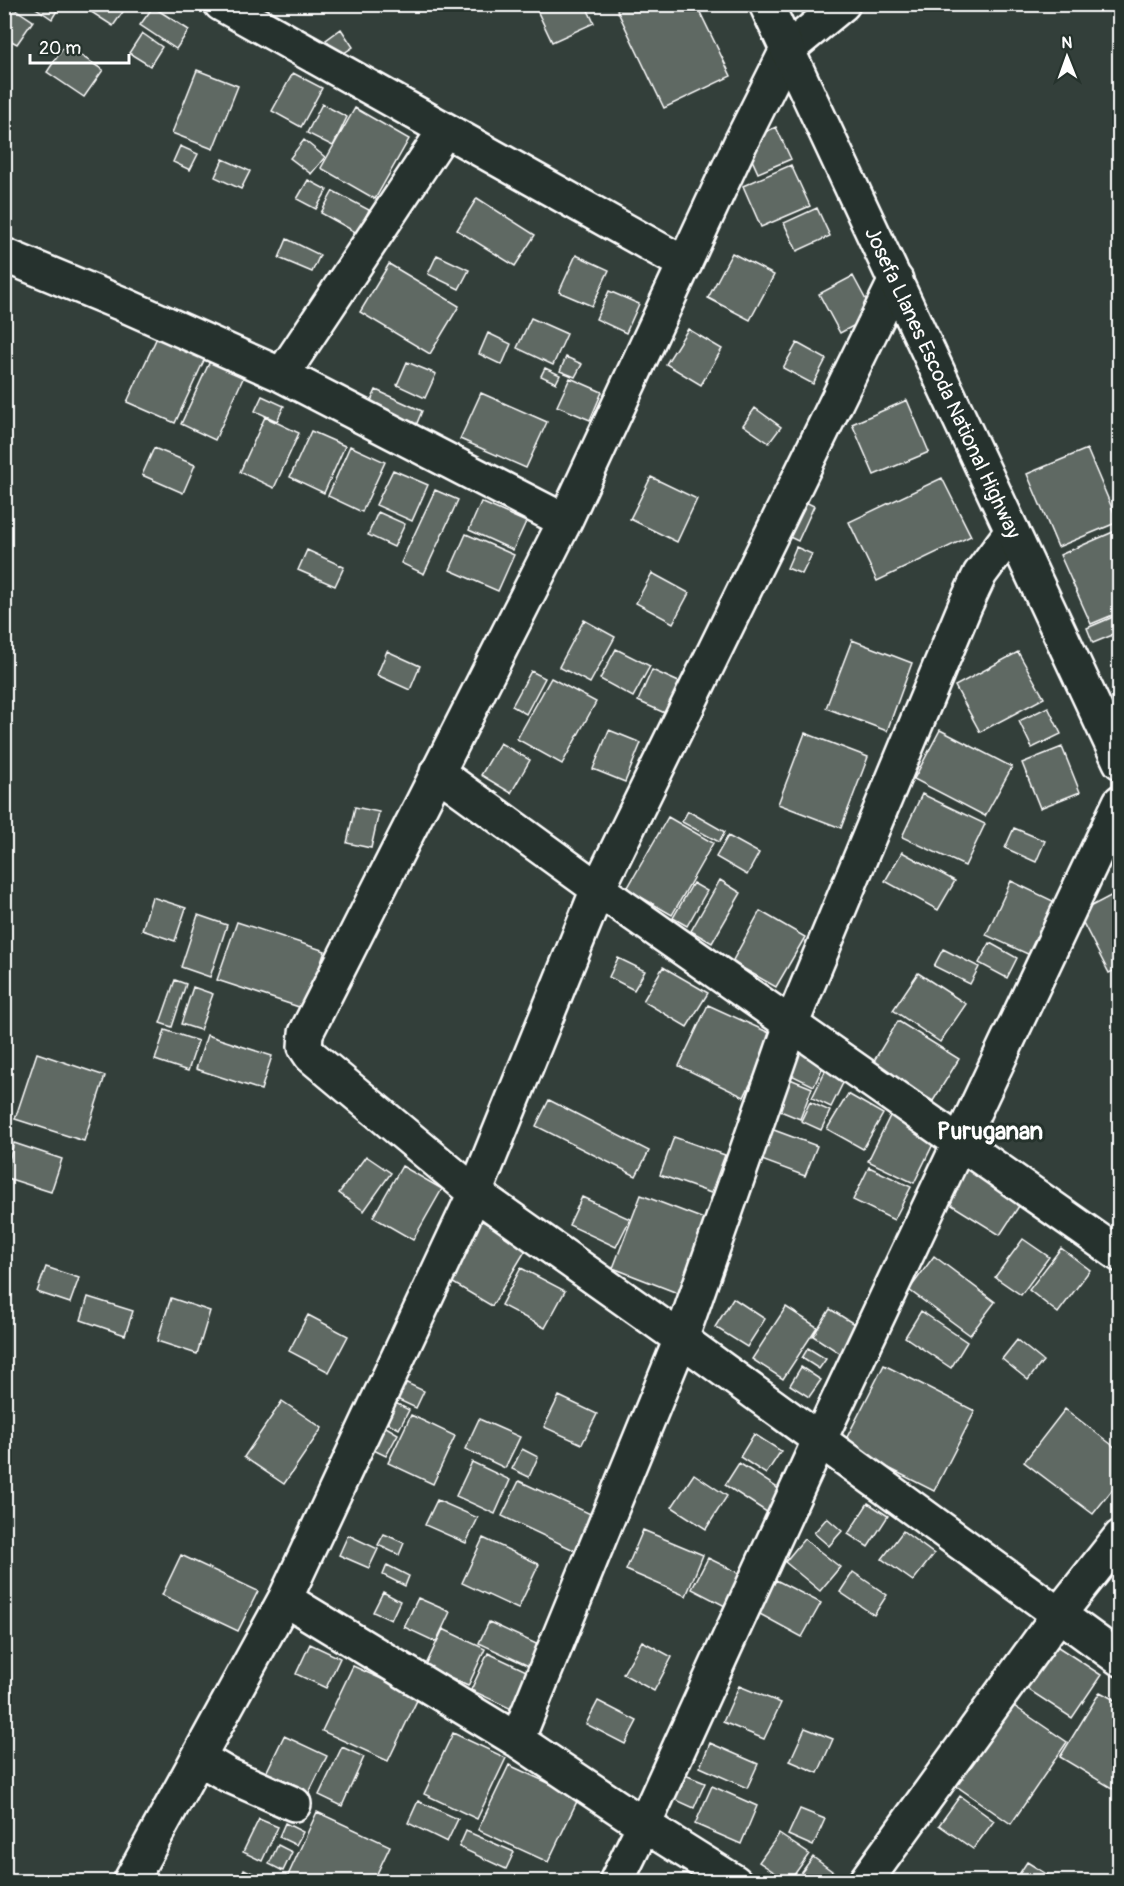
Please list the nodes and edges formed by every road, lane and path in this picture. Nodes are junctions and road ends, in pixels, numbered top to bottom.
1 (221, 4) edge
2 (766, 4) edge
3 (843, 4) edge
4 (787, 50) junction
5 (445, 130) junction
6 (4, 255) edge
7 (686, 264) junction
8 (896, 280) junction
9 (282, 375) junction
10 (565, 521) junction
11 (1012, 531) junction
12 (1119, 762) edge
13 (437, 772) junction
14 (1119, 802) edge
15 (598, 889) junction
16 (791, 1025) junction
17 (960, 1143) junction
18 (475, 1193) junction
19 (1119, 1255) edge
20 (681, 1339) junction
21 (819, 1441) junction
22 (1119, 1537) edge
23 (285, 1599) junction
24 (1059, 1614) junction
25 (1119, 1659) edge
26 (517, 1740) junction
27 (199, 1758) junction
28 (294, 1804) dead end
29 (644, 1825) junction
30 (130, 1881) edge
31 (616, 1881) edge
32 (735, 1881) edge
33 (866, 1881) edge

1 - 5 street
2 - 4 street, Josefa Llanes Escoda National Highway
3 - 4 street
4 - 7 street
4 - 8 street, Josefa Llanes Escoda National Highway
5 - 7 street
5 - 9 street
6 - 9 street
7 - 10 street
8 - 11 street, Josefa Llanes Escoda National Highway
8 - 15 street
9 - 10 street
10 - 13 street
11 - 12 street, Josefa Llanes Escoda National Highway
11 - 16 street
13 - 15 street
13 - 18 street
14 - 17 street
15 - 16 street
15 - 18 street
16 - 17 street
16 - 20 street
17 - 19 street
17 - 21 street
18 - 20 street
18 - 23 street
20 - 21 street
20 - 26 street
21 - 24 street
21 - 29 street
22 - 24 street
23 - 26 street
23 - 27 street
24 - 25 street
24 - 33 street
26 - 29 street
27 - 28 street
27 - 30 street
29 - 31 street
29 - 32 street

